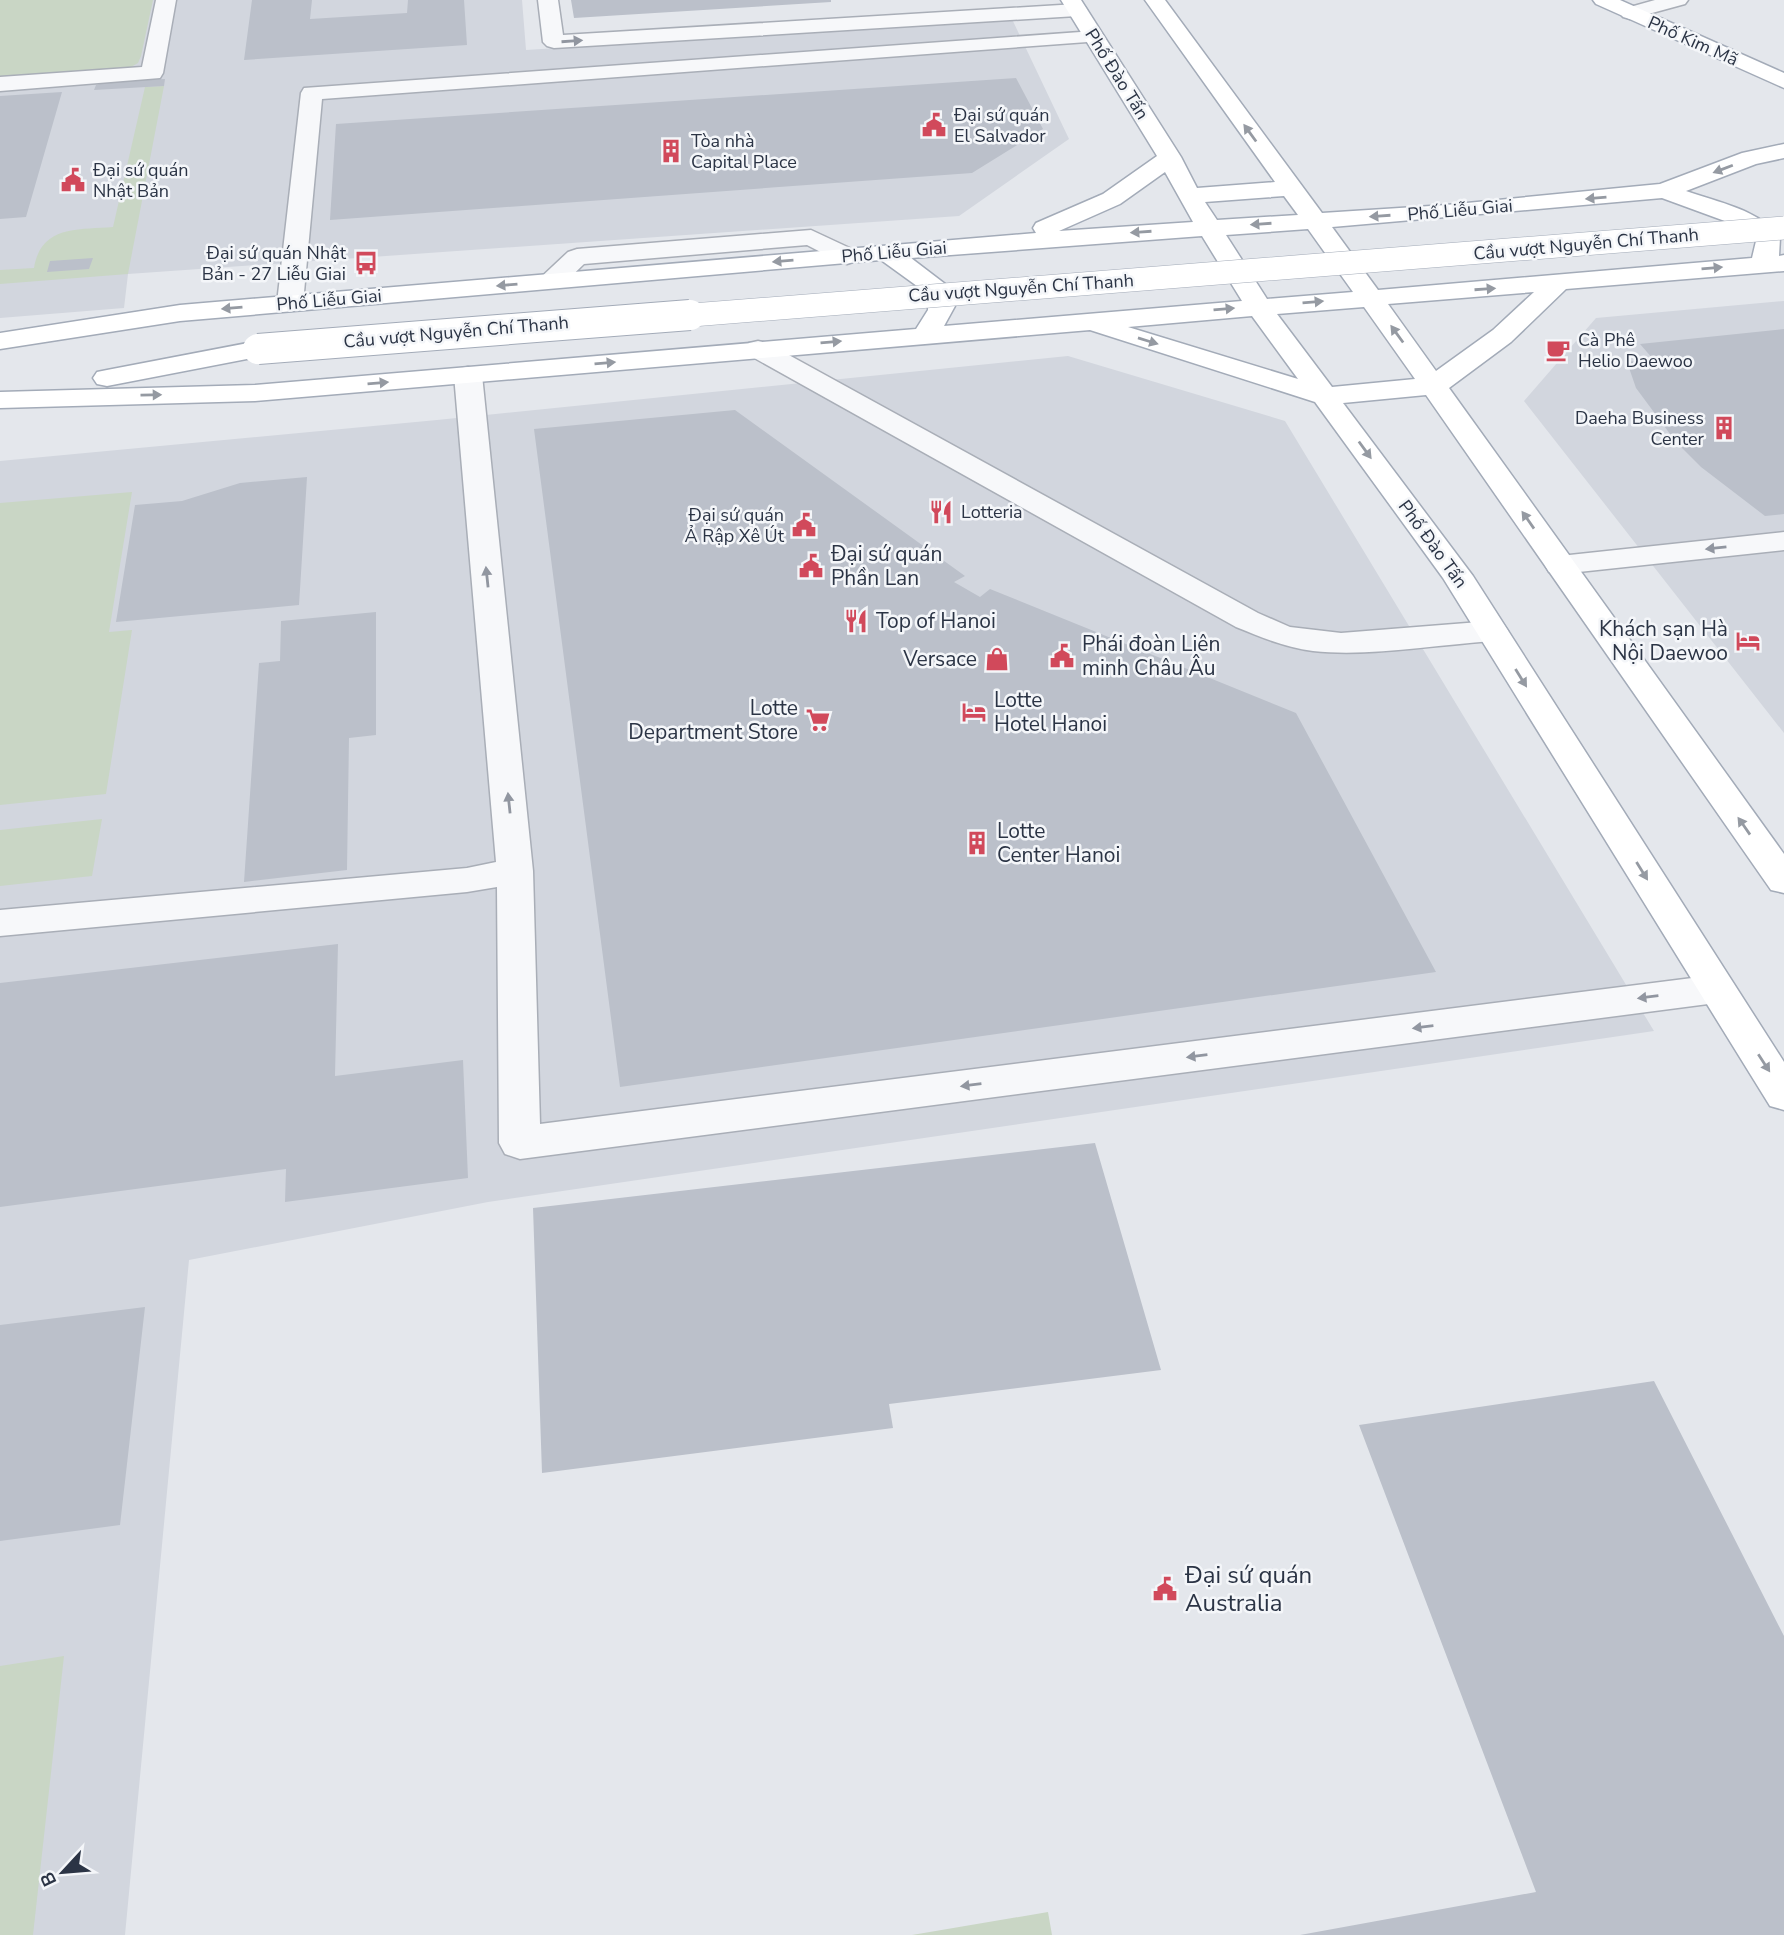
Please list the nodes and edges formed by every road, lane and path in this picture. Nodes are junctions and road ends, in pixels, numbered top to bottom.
1 (166, 0) edge
2 (548, 0) edge
3 (1155, 0) edge
4 (1602, 0) edge
5 (1678, 0) edge
6 (1074, 5) edge
7 (991, 7) edge
8 (1630, 13) junction
9 (1094, 37) junction
10 (1784, 81) edge
11 (0, 84) edge
12 (1784, 151) edge
13 (1169, 157) junction
14 (1289, 188) junction
15 (1664, 191) junction
16 (1189, 196) junction
17 (1314, 220) junction
18 (1209, 228) junction
19 (1784, 228) edge
20 (997, 243) junction
21 (887, 253) junction
22 (1773, 263) edge
23 (1558, 283) junction
24 (1368, 297) junction
25 (290, 303) junction
26 (1258, 306) junction
27 (1082, 321) junction
28 (919, 335) junction
29 (4, 340) edge
30 (258, 349) junction
31 (758, 349) junction
32 (468, 375) junction
33 (1433, 386) junction
34 (1324, 396) junction
35 (5, 399) edge
36 (1784, 541) edge
37 (1784, 562) edge
38 (1567, 575) junction
39 (1492, 631) junction
40 (515, 871) junction
41 (1784, 881) edge
42 (0, 923) edge
43 (1716, 989) junction
44 (1784, 1095) edge

1 - 11 lane
2 -> 7 lane
14 -> 3 main road
4 - 8 main road, Phố Kim Mã
5 - 8 lane
6 - 7 lane
6 - 9 main road, Phố Đào Tấn
8 - 10 main road, Phố Kim Mã
9 - 13 main road, Phố Đào Tấn
9 - 25 lane
12 -> 15 main road, Phố Liễu Giai
13 - 16 main road, Phố Đào Tấn
13 - 20 main road
14 - 16 main road
14 - 17 main road
15 -> 17 main road, Phố Liễu Giai
15 - 22 main road
16 - 18 main road, Phố Đào Tấn
17 -> 18 main road, Phố Liễu Giai
17 - 24 main road
18 -> 20 main road, Phố Liễu Giai
18 - 26 main road, Phố Đào Tấn
19 - 30 main road, Cầu vượt Nguyễn Chí Thanh, bridge
20 - 21 main road, Phố Liễu Giai
21 -> 25 main road, Phố Liễu Giai
21 - 28 main road
23 -> 22 main road
24 -> 23 main road
23 - 33 main road
26 -> 24 main road
33 -> 24 main road
25 -> 29 main road, Phố Liễu Giai
27 -> 26 main road
26 - 34 main road, Phố Đào Tấn
27 - 28 main road
27 -> 34 main road
31 -> 28 main road
29 - 30 main road, Cầu vượt Nguyễn Chí Thanh
30 - 35 main road, Cầu vượt Nguyễn Chí Thanh
32 -> 31 main road
31 - 39 lane
35 -> 32 main road
40 -> 32 lane
33 - 34 main road
38 -> 33 main road
34 -> 39 main road, Phố Đào Tấn
36 -> 38 lane
37 - 38 lane
41 -> 38 main road
39 -> 43 main road, Phố Đào Tấn
40 - 42 lane
43 -> 40 lane
43 -> 44 main road, Phố Đào Tấn

